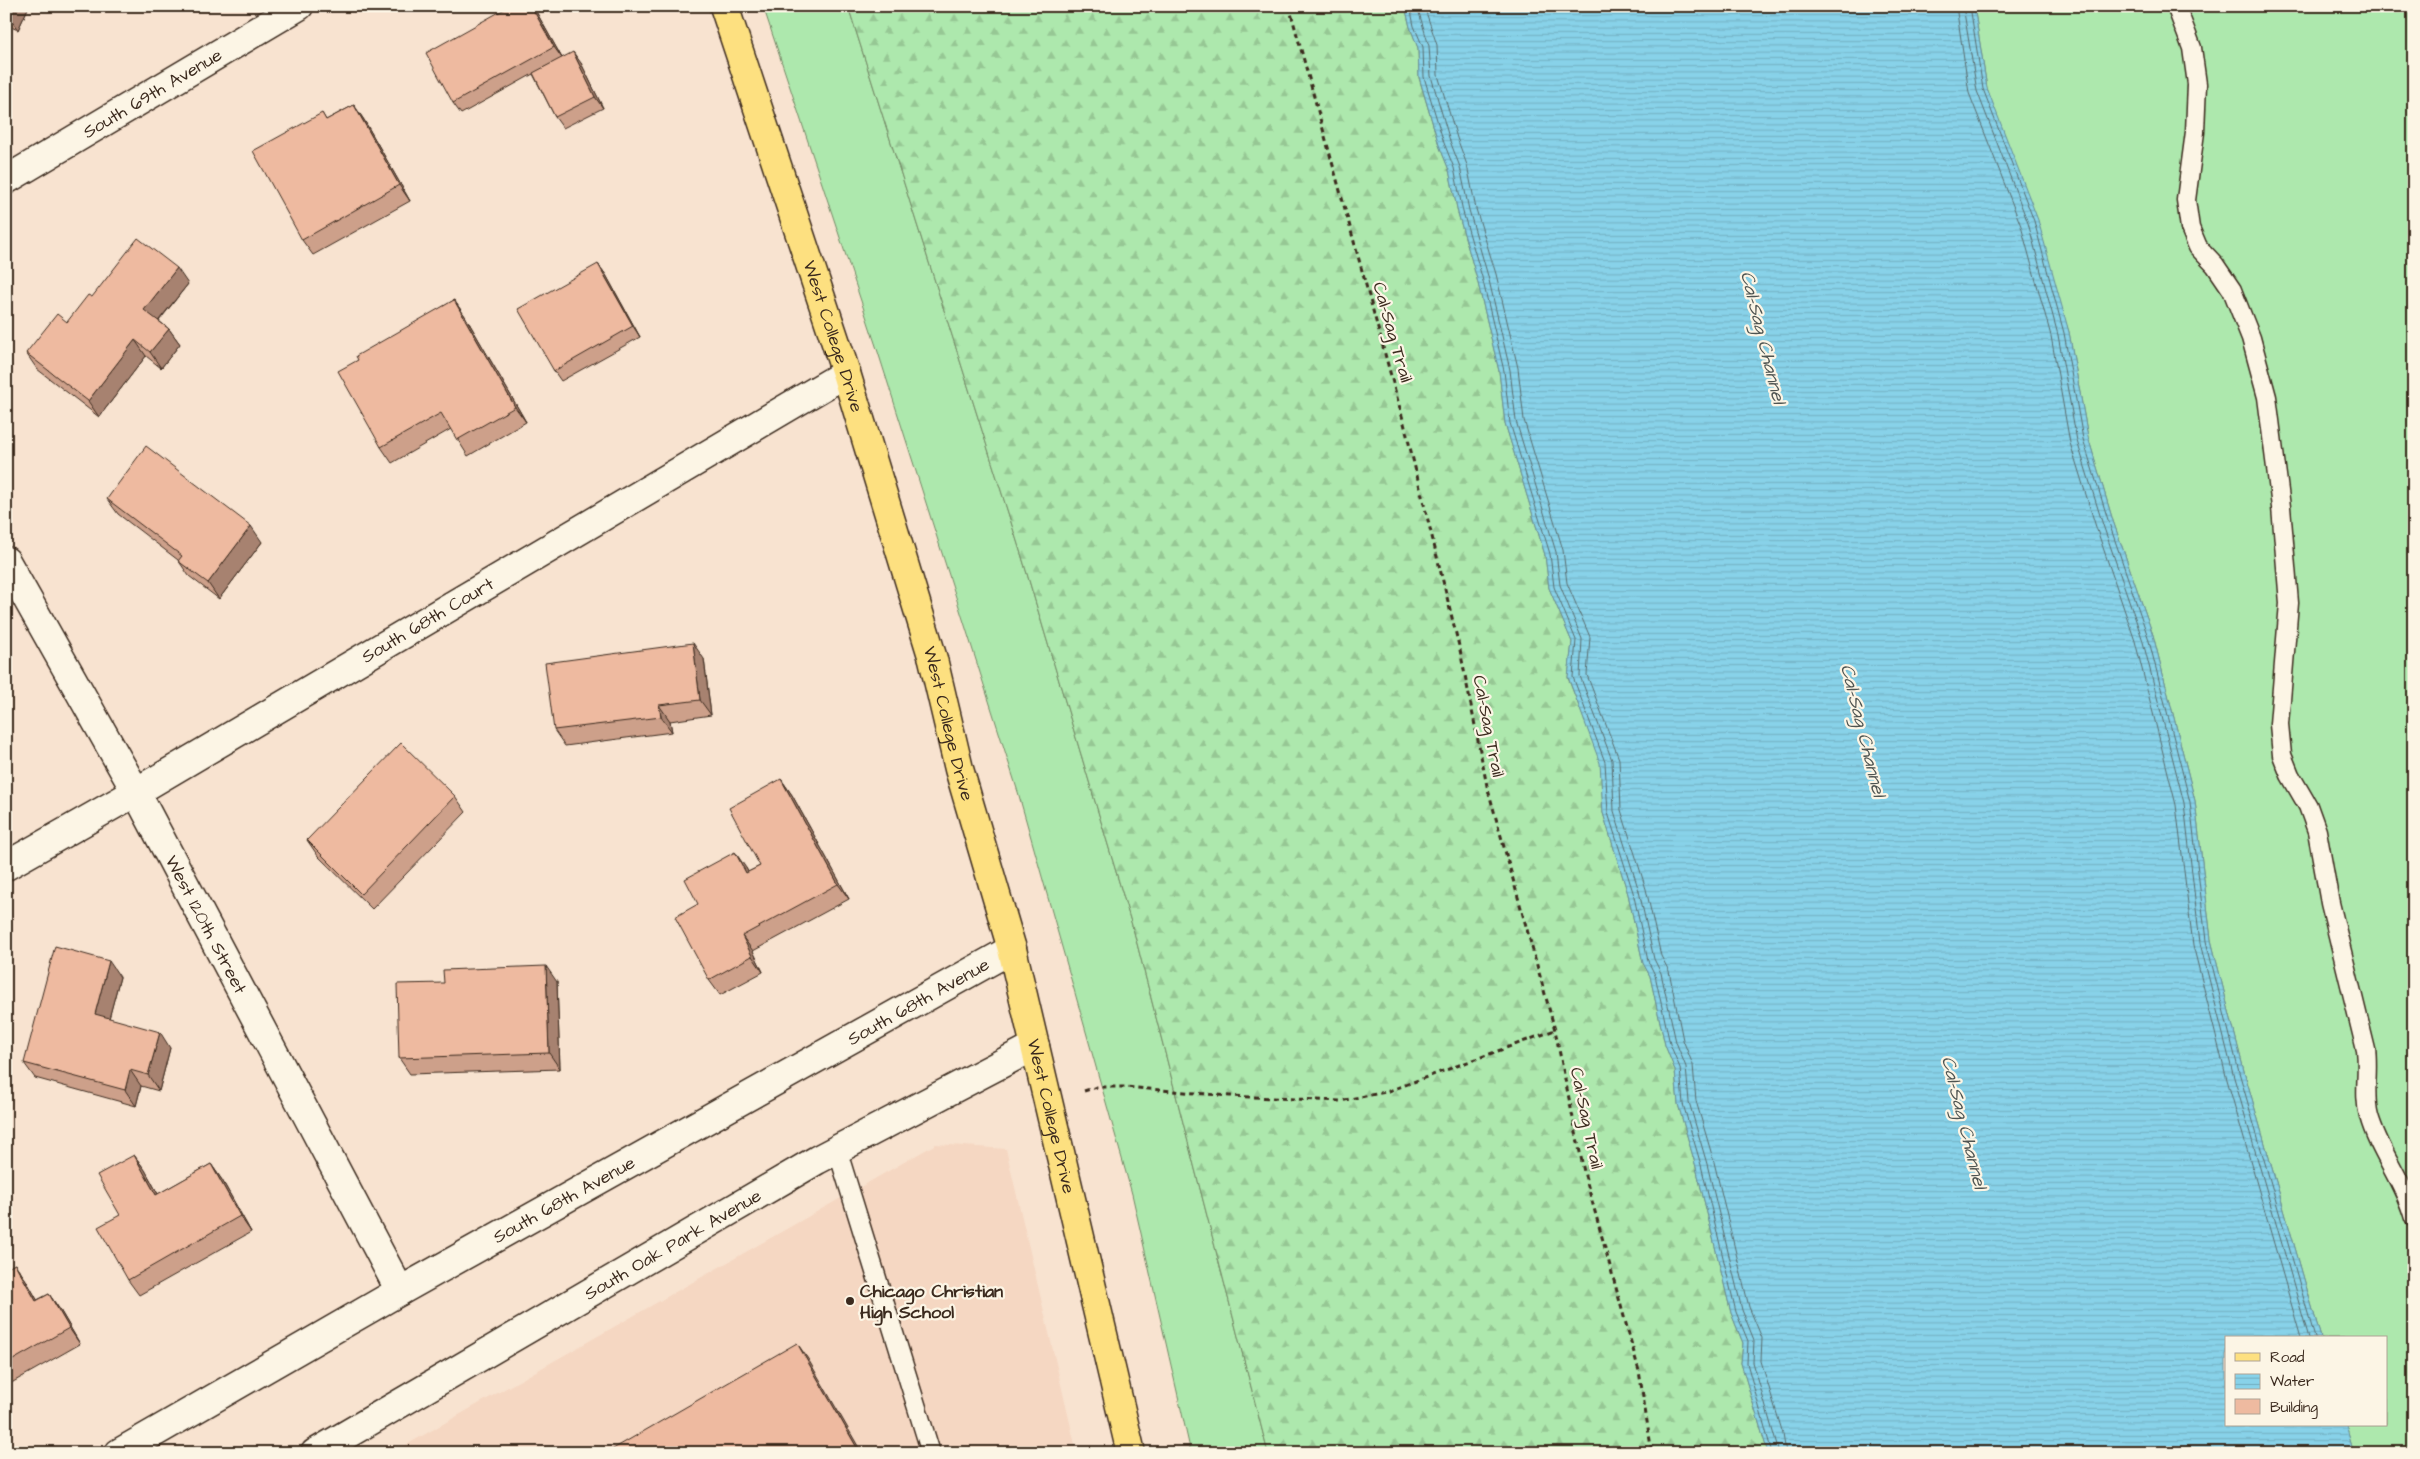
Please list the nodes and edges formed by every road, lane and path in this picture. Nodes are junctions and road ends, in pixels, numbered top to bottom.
1 (299, 6) edge
2 (724, 6) edge
3 (1289, 6) edge
4 (2176, 6) edge
5 (6, 180) edge
6 (846, 373) junction
7 (6, 561) edge
8 (136, 792) junction
9 (6, 866) edge
10 (1012, 949) junction
11 (1555, 1030) junction
12 (1035, 1046) junction
13 (1048, 1101) junction
14 (837, 1149) junction
15 (2414, 1218) edge
16 (400, 1291) junction
17 (119, 1453) edge
18 (315, 1453) edge
19 (931, 1453) edge
20 (1131, 1453) edge
21 (1652, 1453) edge

1 - 5 street, South 69th Avenue
2 - 6 main road, West College Drive
3 - 11 path, Cal-Sag Trail
4 - 15 lane
6 - 8 street, South 68th Court
6 - 10 main road, West College Drive
7 - 8 street, West 120th Street
8 - 9 street, South 68th Court
8 - 16 street, West 120th Street
10 - 12 main road, West College Drive
10 - 16 street, South 68th Avenue
11 - 13 path
11 - 21 path, Cal-Sag Trail
12 - 13 main road, West College Drive
12 - 14 street, South Oak Park Avenue
13 - 20 main road, West College Drive
14 - 18 street, South Oak Park Avenue
14 - 19 lane
16 - 17 street, South 68th Avenue

